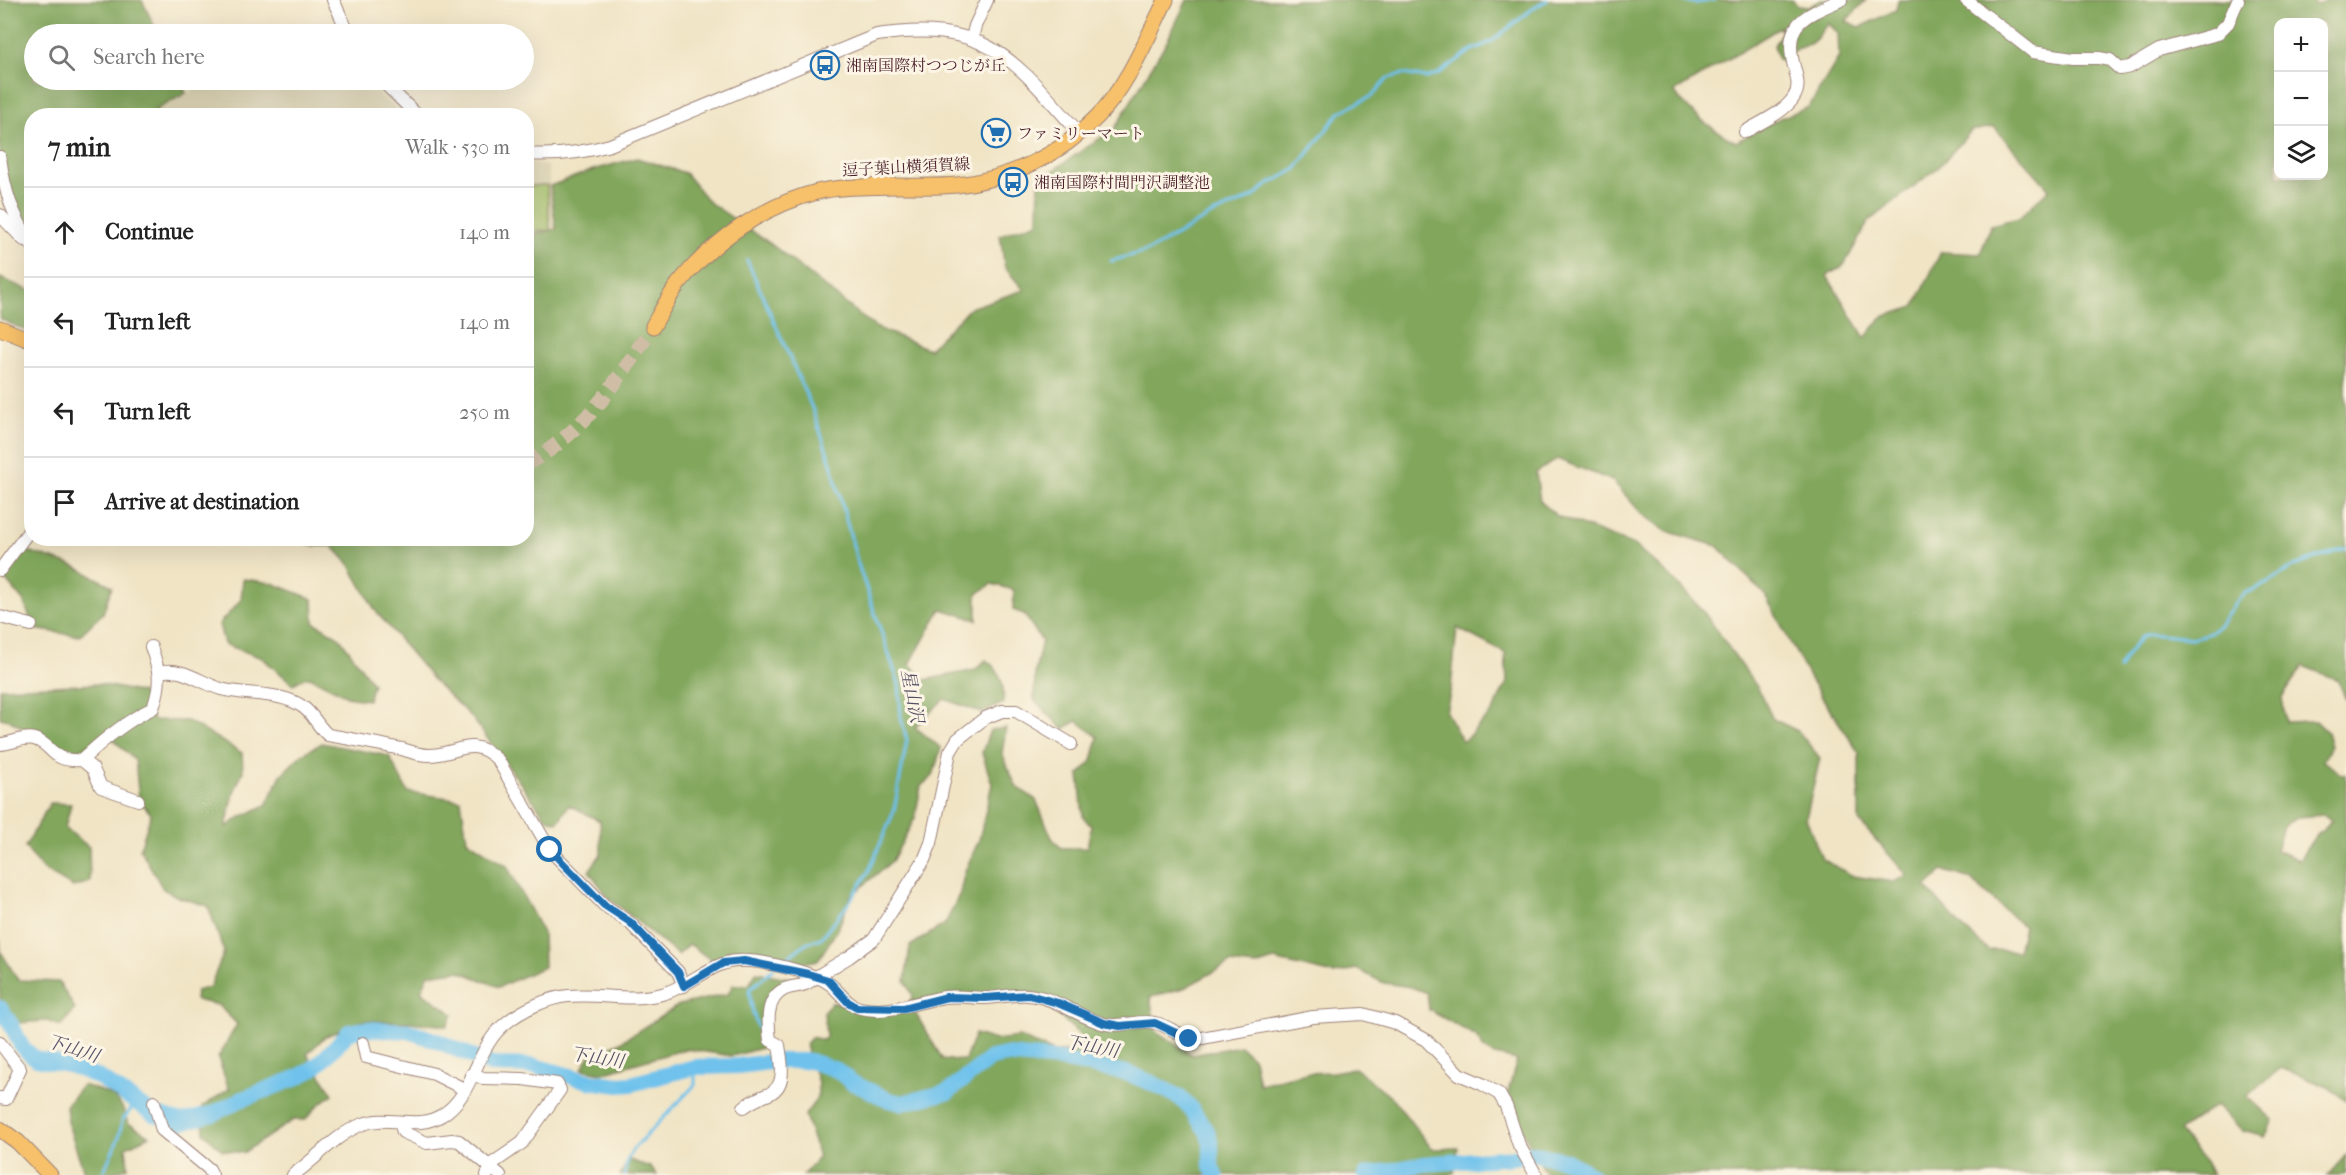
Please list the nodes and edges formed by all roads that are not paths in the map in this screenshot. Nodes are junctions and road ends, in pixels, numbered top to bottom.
1 (333, 0) edge
2 (987, 0) edge
3 (1166, 0) edge
4 (1841, 0) edge
5 (1966, 0) edge
6 (2238, 0) edge
7 (344, 24) edge
8 (972, 38) junction
9 (391, 90) edge
10 (410, 108) edge
11 (1744, 132) dead end
12 (1079, 133) junction
13 (534, 154) edge
14 (0, 157) edge
15 (0, 215) edge
16 (24, 232) edge
17 (24, 238) edge
18 (653, 326) tunnel mouth
19 (0, 328) edge
20 (24, 338) edge
21 (24, 538) edge
22 (0, 570) edge
23 (0, 617) edge
24 (31, 625) dead end
25 (151, 647) dead end
26 (160, 672) junction
27 (0, 744) edge
28 (1071, 744) dead end
29 (82, 760) junction
30 (138, 800) dead end
31 (812, 976) junction
32 (684, 986) junction
33 (363, 1042) dead end
34 (0, 1043) edge
35 (472, 1072) junction
36 (464, 1089) junction
37 (0, 1098) edge
38 (154, 1102) dead end
39 (744, 1107) dead end
40 (400, 1122) junction
41 (0, 1129) edge
42 (493, 1172) edge
43 (50, 1175) edge
44 (212, 1175) edge
45 (293, 1175) edge
46 (1536, 1175) edge

1 - 7 street
2 - 8 street
3 - 12 main road, 逗子葉山横須賀線
4 - 11 street
5 - 6 street
8 - 12 street
8 - 13 street
9 - 10 street
12 - 18 main road, 逗子葉山横須賀線
14 - 16 street
15 - 17 street
19 - 20 main road
21 - 22 street
23 - 24 street
25 - 26 street
26 - 29 street
26 - 32 street
27 - 29 street
28 - 31 street
29 - 30 street
31 - 32 street
31 - 39 street
31 - 46 street
32 - 35 street
33 - 36 street
34 - 37 street
35 - 36 street
35 - 42 street
36 - 40 street
38 - 44 street
40 - 42 street
40 - 45 street
41 - 43 main road

